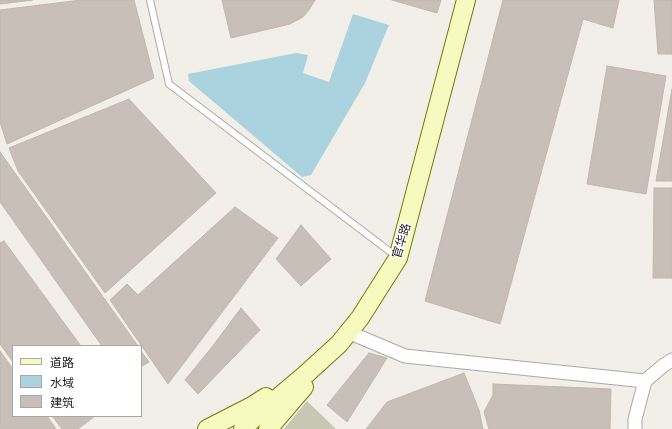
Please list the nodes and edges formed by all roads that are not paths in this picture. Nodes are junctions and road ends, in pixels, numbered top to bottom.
1 (150, 0) edge
2 (466, 0) edge
3 (398, 258) junction
4 (344, 338) junction
5 (672, 360) edge
6 (305, 375) junction
7 (645, 381) junction
8 (207, 429) edge
9 (243, 429) edge
10 (268, 429) edge
11 (635, 429) edge

1 - 3 lane
2 - 3 main road, 官华路
3 - 4 main road, 官华路
4 - 6 main road, 官华路
4 - 7 street
4 - 10 main road
5 - 7 street
6 - 8 main road
6 - 9 main road, 官华路
7 - 11 street

